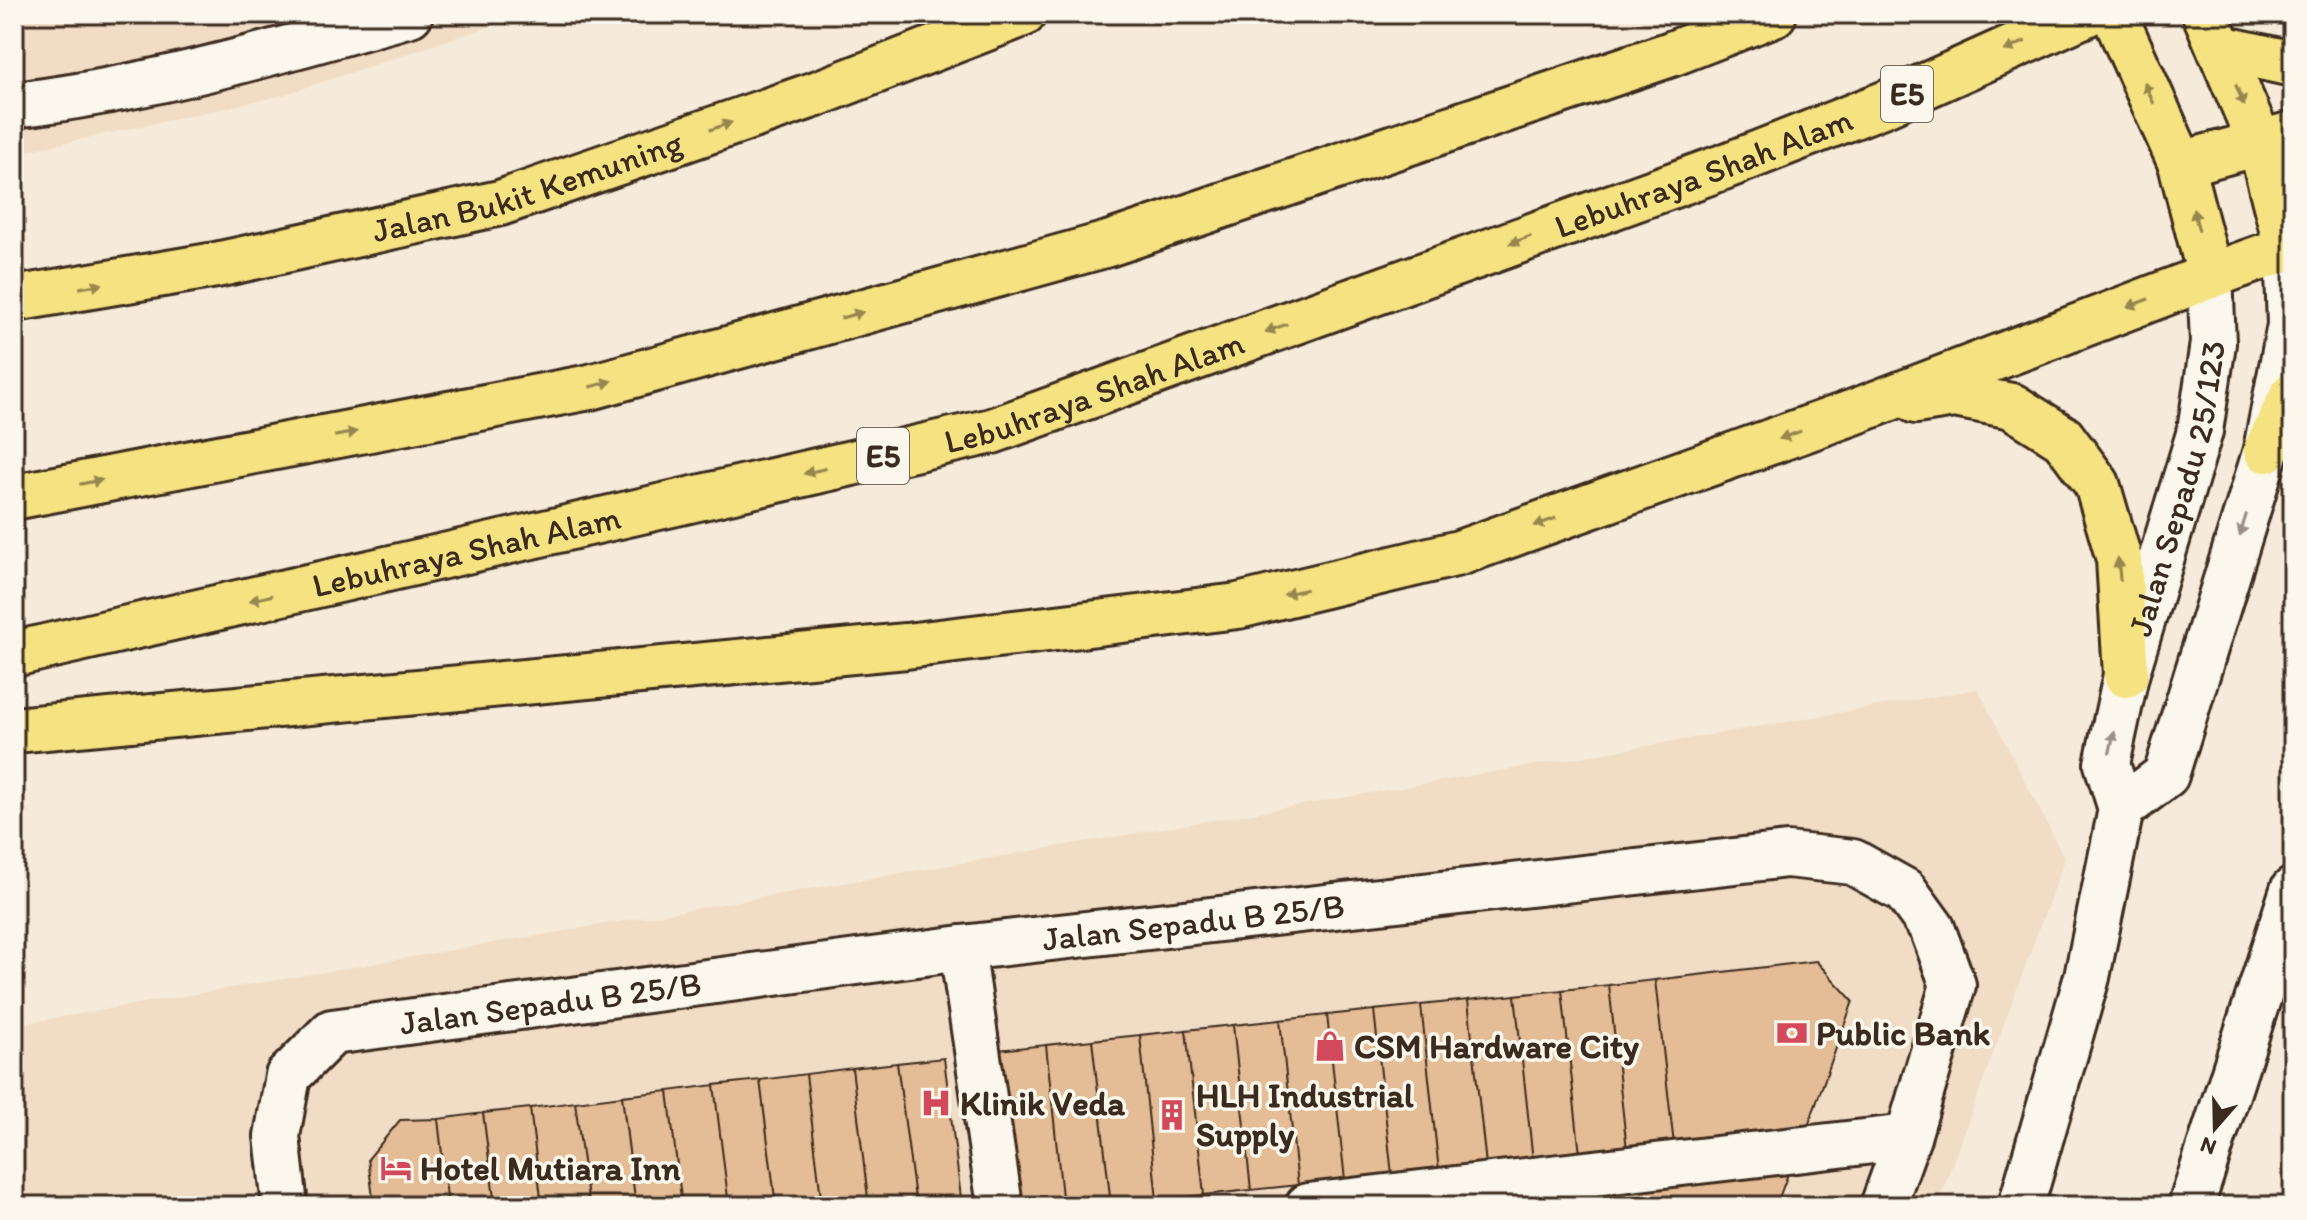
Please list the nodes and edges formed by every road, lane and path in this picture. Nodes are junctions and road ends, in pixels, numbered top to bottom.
1 (410, 14) edge
2 (1023, 14) edge
3 (1774, 14) edge
4 (2086, 14) edge
5 (2114, 14) edge
6 (2213, 31) edge
7 (2293, 64) edge
8 (14, 105) edge
9 (2277, 138) edge
10 (2181, 164) junction
11 (2290, 247) edge
12 (2210, 276) junction
13 (14, 299) edge
14 (2293, 394) edge
15 (1854, 412) junction
16 (2266, 450) junction
17 (14, 497) edge
18 (14, 654) edge
19 (2126, 675) junction
20 (14, 730) edge
21 (2121, 809) junction
22 (2292, 896) edge
23 (962, 948) junction
24 (1908, 1137) junction
25 (285, 1206) edge
26 (1000, 1206) edge
27 (1308, 1206) edge
28 (1883, 1206) edge
29 (2021, 1206) edge
30 (2191, 1206) edge

1 - 8 street
13 -> 2 main road, Jalan Bukit Kemuning
17 -> 3 main road
4 -> 18 main road, Lebuhraya Shah Alam / E5
10 -> 5 main road, Jalan Sepadu 25/123
6 - 7 main road
6 -> 9 main road
9 - 10 main road
9 - 11 main road, Jalan Sepadu 25/123
12 -> 10 main road, Jalan Sepadu 25/123
11 - 12 main road
11 - 16 street, Jalan Sepadu 25/123
12 -> 15 main road
12 - 19 street, Jalan Sepadu 25/123
14 - 16 main road
19 -> 15 main road
15 -> 20 main road
16 -> 21 street, Jalan Sepadu 25/123
21 -> 19 street, Jalan Sepadu 25/123
21 - 29 street, Jalan Sepadu 25/123
22 - 30 street
23 - 24 street, Jalan Sepadu B 25/B
23 - 25 street, Jalan Sepadu B 25/B
23 - 26 street
24 - 27 street
24 - 28 street, Jalan Sepadu B 25/B

